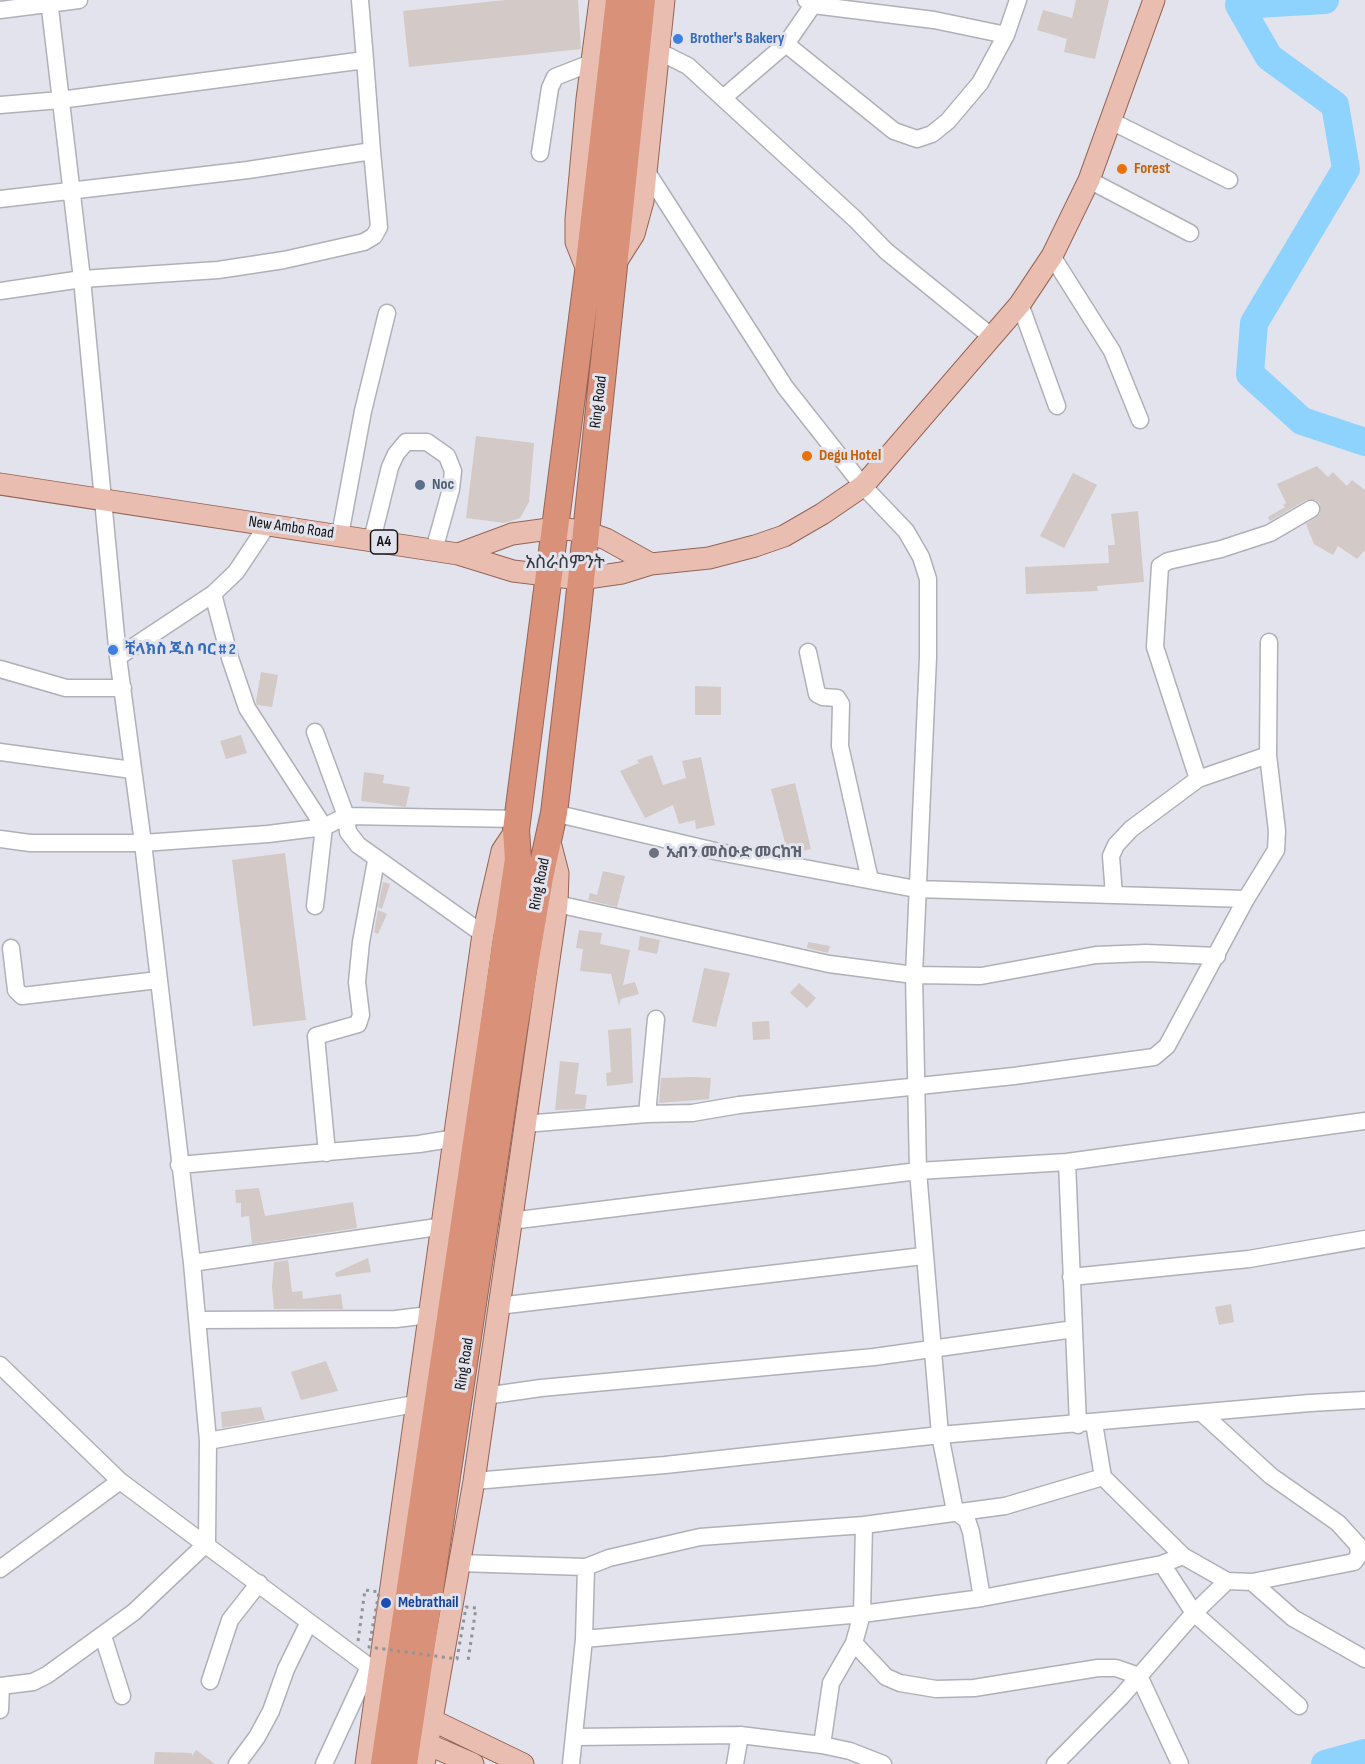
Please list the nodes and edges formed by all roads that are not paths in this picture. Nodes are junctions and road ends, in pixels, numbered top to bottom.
1 (79, 0) edge
2 (360, 0) edge
3 (600, 0) edge
4 (619, 0) edge
5 (642, 0) edge
6 (664, 0) edge
7 (1018, 0) edge
8 (1154, 0) edge
9 (49, 2) edge
10 (810, 3) edge
11 (0, 10) edge
12 (1006, 35) junction
13 (786, 44) junction
14 (658, 51) junction
15 (365, 60) junction
16 (591, 63) junction
17 (723, 98) junction
18 (60, 100) junction
19 (0, 105) edge
20 (1111, 122) junction
21 (372, 151) junction
22 (540, 153) dead end
23 (647, 172) junction
24 (1089, 180) junction
25 (1229, 180) dead end
26 (72, 190) junction
27 (0, 199) edge
28 (1190, 233) dead end
29 (1052, 256) junction
30 (615, 264) junction
31 (588, 272) junction
32 (82, 279) junction
33 (0, 291) edge
34 (1020, 304) junction
35 (387, 313) dead end
36 (992, 337) junction
37 (1057, 406) dead end
38 (1140, 420) dead end
39 (0, 484) edge
40 (864, 486) junction
41 (105, 501) junction
42 (1311, 509) dead end
43 (268, 524) junction
44 (556, 528) junction
45 (584, 531) junction
46 (340, 535) junction
47 (372, 540) junction
48 (434, 550) junction
49 (458, 554) junction
50 (651, 564) junction
51 (548, 577) junction
52 (580, 579) junction
53 (213, 594) junction
54 (1269, 642) dead end
55 (808, 652) dead end
56 (118, 657) junction
57 (0, 669) edge
58 (123, 688) junction
59 (315, 732) dead end
60 (0, 752) edge
61 (1268, 755) junction
62 (132, 770) junction
63 (1198, 779) junction
64 (346, 816) junction
65 (518, 825) junction
66 (551, 826) junction
67 (324, 827) junction
68 (0, 840) edge
69 (143, 843) junction
70 (376, 861) junction
71 (870, 880) junction
72 (916, 889) junction
73 (1114, 896) junction
74 (1246, 899) junction
75 (557, 904) junction
76 (315, 906) dead end
77 (483, 934) junction
78 (11, 948) dead end
79 (1216, 956) junction
80 (914, 975) junction
81 (158, 980) junction
82 (656, 1019) dead end
83 (915, 1086) junction
84 (647, 1114) junction
85 (1365, 1121) edge
86 (524, 1125) junction
87 (456, 1138) junction
88 (327, 1153) junction
89 (1068, 1162) junction
90 (179, 1165) junction
91 (918, 1171) junction
92 (510, 1221) junction
93 (444, 1226) junction
94 (1365, 1239) edge
95 (923, 1256) junction
96 (192, 1263) junction
97 (1071, 1277) junction
98 (498, 1306) junction
99 (429, 1315) junction
100 (198, 1320) junction
101 (1074, 1329) junction
102 (932, 1350) junction
103 (0, 1365) edge
104 (485, 1396) junction
105 (1365, 1400) edge
106 (415, 1404) junction
107 (1203, 1414) junction
108 (1086, 1424) junction
109 (940, 1436) junction
110 (208, 1441) junction
111 (1103, 1477) junction
112 (120, 1481) junction
113 (474, 1481) junction
114 (955, 1511) junction
115 (864, 1525) junction
116 (207, 1543) junction
117 (1183, 1556) junction
118 (458, 1563) junction
119 (1162, 1564) junction
120 (586, 1567) junction
121 (0, 1569) edge
122 (1227, 1581) junction
123 (1252, 1582) junction
124 (260, 1583) junction
125 (982, 1598) junction
126 (1194, 1613) junction
127 (862, 1614) junction
128 (309, 1622) junction
129 (103, 1636) junction
130 (584, 1640) junction
131 (854, 1643) junction
132 (1365, 1659) edge
133 (374, 1670) junction
134 (1139, 1676) junction
135 (210, 1681) dead end
136 (1, 1685) edge
137 (122, 1696) dead end
138 (1299, 1706) dead end
139 (0, 1710) edge
140 (432, 1720) junction
141 (740, 1735) junction
142 (574, 1737) junction
143 (822, 1745) junction
144 (425, 1754) edge
145 (237, 1764) edge
146 (324, 1764) edge
147 (366, 1764) edge
148 (384, 1764) edge
149 (404, 1764) edge
150 (474, 1764) edge
151 (523, 1764) edge
152 (571, 1764) edge
153 (735, 1764) edge
154 (883, 1764) edge
155 (1055, 1764) edge
156 (1180, 1764) edge

1 - 9 street
2 - 15 street
3 - 16 main road
4 - 31 highway, Ring Road
5 - 30 highway, Ring Road
6 - 14 main road
7 - 12 street
8 - 20 main road, New Ambo Road
9 - 11 street
9 - 18 street
10 - 12 street
10 - 13 street
12 - 13 street
13 - 17 street
14 - 17 street
14 - 23 main road
15 - 18 street
15 - 21 street
16 - 22 street
16 - 31 main road
17 - 36 street
18 - 19 street
18 - 26 street
20 - 24 main road, New Ambo Road
20 - 25 street
21 - 26 street
21 - 32 street
23 - 30 main road
23 - 40 street
24 - 28 street
24 - 29 main road, New Ambo Road
26 - 27 street
26 - 32 street
29 - 34 main road, New Ambo Road
29 - 38 street
30 - 45 highway, Ring Road
31 - 44 highway, Ring Road
32 - 33 street
32 - 41 street
34 - 36 main road, New Ambo Road
34 - 37 street
35 - 46 street
36 - 40 main road, New Ambo Road
39 - 41 main road, New Ambo Road / A4
40 - 50 main road, New Ambo Road
40 - 72 street
41 - 43 main road, New Ambo Road / A4
41 - 56 street
42 - 63 street
43 - 46 main road, New Ambo Road / A4
43 - 53 street
44 - 45 main road
44 - 49 main road, A4
44 - 51 highway, Ring Road
45 - 50 main road
45 - 52 highway, Ring Road
46 - 47 main road, New Ambo Road / A4
47 - 48 main road, New Ambo Road / A4
47 - 48 street
48 - 49 main road, New Ambo Road / A4
49 - 51 main road, New Ambo Road / A4
50 - 52 main road, New Ambo Road
51 - 52 main road, New Ambo Road / A4
51 - 65 highway, Ring Road
52 - 66 highway, Ring Road
53 - 56 street
53 - 67 street
54 - 61 street
55 - 71 street
56 - 58 street
57 - 58 street
58 - 62 street
59 - 64 street
60 - 62 street
61 - 63 street
61 - 74 street
62 - 69 street
63 - 73 street
64 - 65 street
64 - 67 street
64 - 70 street
65 - 77 main road
65 - 148 highway, Ring Road
66 - 71 street
66 - 75 main road
66 - 149 highway, Ring Road
67 - 69 street
67 - 76 street
68 - 69 street
69 - 81 street
70 - 77 street
70 - 88 street
71 - 72 street
72 - 73 street
72 - 80 street
73 - 74 street
74 - 79 street
75 - 80 street
75 - 86 main road
77 - 87 main road
78 - 81 street
79 - 80 street
79 - 83 street
80 - 83 street
81 - 90 street
82 - 84 street
83 - 84 street
83 - 91 street
84 - 86 street
85 - 89 street
86 - 92 main road
87 - 88 street
87 - 93 main road
88 - 90 street
89 - 91 street
89 - 97 street
90 - 96 street
91 - 92 street
91 - 95 street
92 - 98 main road
93 - 96 street
93 - 99 main road
94 - 97 street
95 - 98 street
95 - 102 street
96 - 100 street
97 - 101 street
98 - 104 main road
99 - 100 street
99 - 106 main road
100 - 110 street
101 - 102 street
101 - 108 street
102 - 104 street
102 - 109 street
103 - 112 street
104 - 113 main road
105 - 107 street
106 - 110 street
106 - 133 main road
107 - 108 street
107 - 123 street
108 - 109 street
108 - 111 street
109 - 113 street
109 - 114 street
110 - 116 street
111 - 114 street
111 - 117 street
112 - 116 street
112 - 121 street
113 - 118 main road
114 - 115 street
114 - 125 street
115 - 120 street
115 - 127 street
116 - 124 street
116 - 129 street
117 - 119 street
117 - 122 street
118 - 120 street
118 - 140 main road
119 - 125 street
119 - 126 street
120 - 130 street
122 - 123 street
122 - 126 street
123 - 132 street
124 - 128 street
124 - 135 street
125 - 127 street
126 - 134 street
126 - 138 street
127 - 130 street
127 - 131 street
128 - 133 street
128 - 145 street
129 - 136 street
129 - 137 street
130 - 142 street
131 - 134 street
131 - 143 street
133 - 146 street
133 - 147 main road
134 - 155 street
134 - 156 street
136 - 139 street
140 - 144 main road
140 - 151 main road
141 - 142 street
141 - 143 street
141 - 153 street
142 - 152 street
143 - 154 street
144 - 150 main road

